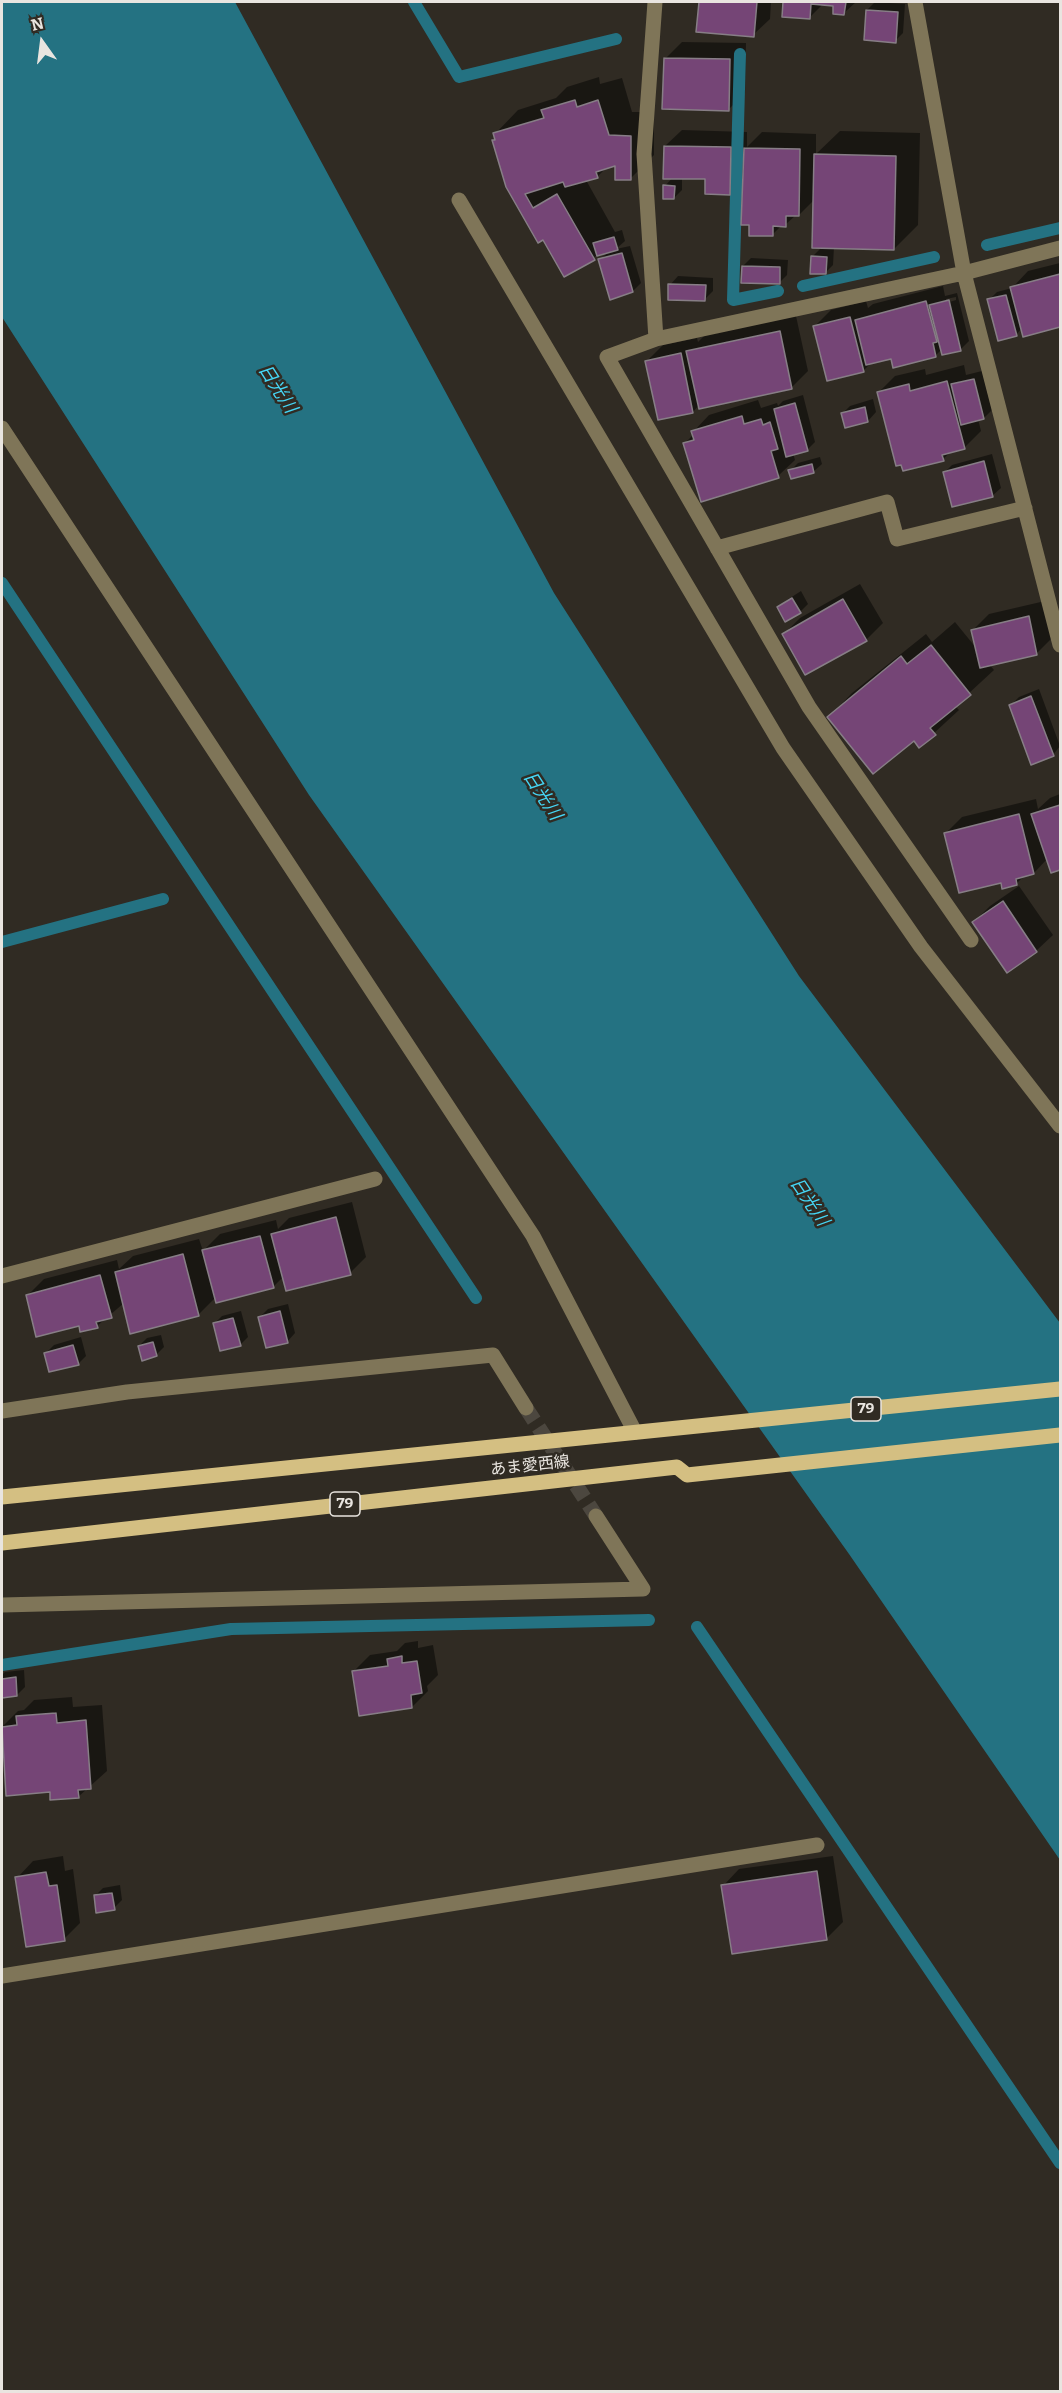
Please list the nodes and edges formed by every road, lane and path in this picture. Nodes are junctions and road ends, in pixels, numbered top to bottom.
1 (655, 2) edge
2 (915, 2) edge
3 (459, 200) dead end
4 (1060, 248) edge
5 (964, 273) junction
6 (656, 339) junction
7 (2, 428) edge
8 (1025, 508) junction
9 (717, 548) junction
10 (1060, 645) edge
11 (971, 940) dead end
12 (1060, 1126) edge
13 (375, 1179) dead end
14 (2, 1276) edge
15 (1060, 1389) edge
16 (526, 1408) tunnel mouth
17 (2, 1411) edge
18 (635, 1432) junction
19 (1060, 1435) edge
20 (2, 1497) edge
21 (596, 1516) tunnel mouth
22 (2, 1543) edge
23 (2, 1605) edge
24 (817, 1845) dead end
25 (2, 1976) edge

1 - 6 street
2 - 5 street
3 - 12 street
4 - 5 street
5 - 6 street
5 - 8 street
6 - 9 street
7 - 18 street
8 - 9 street
8 - 10 street
9 - 11 street
13 - 14 street
15 - 18 main road, あま愛西線 / 79
16 - 17 street
18 - 20 main road, あま愛西線 / 79
19 - 22 main road, あま愛西線 / 79
21 - 23 street
24 - 25 street

